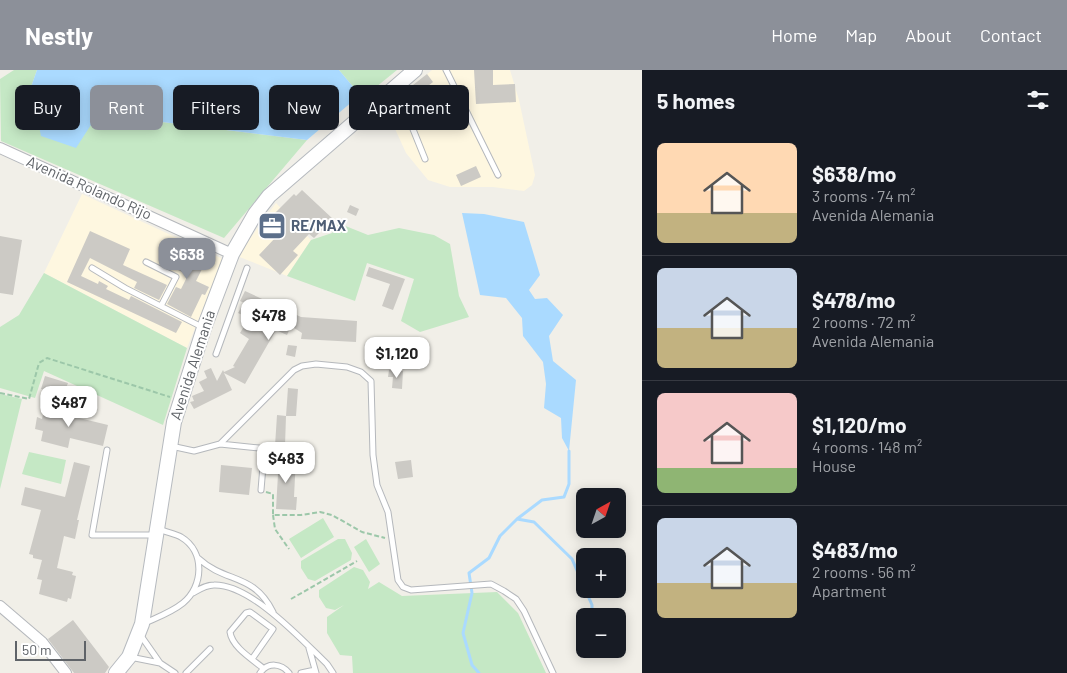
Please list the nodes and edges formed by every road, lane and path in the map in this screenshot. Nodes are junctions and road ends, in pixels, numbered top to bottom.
1 (415, 70) edge
2 (446, 70) edge
3 (398, 85) edge
4 (349, 127) edge
5 (413, 130) edge
6 (0, 148) edge
7 (425, 159) dead end
8 (498, 175) dead end
9 (232, 254) junction
10 (146, 262) dead end
11 (92, 268) dead end
12 (247, 268) dead end
13 (161, 306) junction
14 (204, 328) junction
15 (216, 354) dead end
16 (0, 393) edge
17 (180, 400) junction
18 (220, 444) junction
19 (170, 446) junction
20 (107, 450) dead end
21 (260, 490) joint
22 (273, 515) junction
23 (157, 532) junction
24 (392, 540) junction
25 (289, 548) dead end
26 (198, 558) junction
27 (357, 561) dead end
28 (242, 580) junction
29 (239, 592) junction
30 (193, 593) junction
31 (291, 599) dead end
32 (0, 606) edge
33 (274, 614) junction
34 (141, 629) junction
35 (309, 647) junction
36 (210, 649) dead end
37 (129, 657) junction
38 (252, 659) junction
39 (160, 663) junction
40 (262, 670) edge
41 (316, 671) edge
42 (66, 673) edge
43 (116, 673) edge
44 (175, 673) edge
45 (186, 673) edge
46 (289, 673) edge
47 (302, 673) edge
48 (333, 673) edge
49 (553, 673) edge

1 - 3 street, Avenida Alemania
2 - 8 lane
4 - 9 street, Avenida Alemania
5 - 7 lane
6 - 9 street, Avenida Rolando Rijo
9 - 14 street, Avenida Alemania
10 - 13 lane
11 - 13 lane
12 - 15 lane
13 - 14 lane
14 - 17 street, Avenida Alemania
16 - 17 path
17 - 19 street, Avenida Alemania
18 - 19 lane
18 - 21 lane
18 - 24 lane
19 - 23 street, Avenida Alemania
20 - 23 lane
21 - 22 path
22 - 24 path
22 - 25 path
23 - 26 lane
23 - 34 street, Avenida Alemania
24 - 49 lane
26 - 28 lane
26 - 30 lane
27 - 31 path
28 - 29 lane
28 - 33 lane
29 - 30 lane
29 - 33 lane
30 - 34 lane
32 - 42 street
33 - 35 lane
34 - 37 street, Avenida Alemania
34 - 39 lane
35 - 41 lane
35 - 48 lane
36 - 45 lane
37 - 39 lane
37 - 43 street, Avenida Alemania
38 - 38 lane
38 - 40 lane
39 - 44 lane
40 - 46 lane
41 - 47 lane

